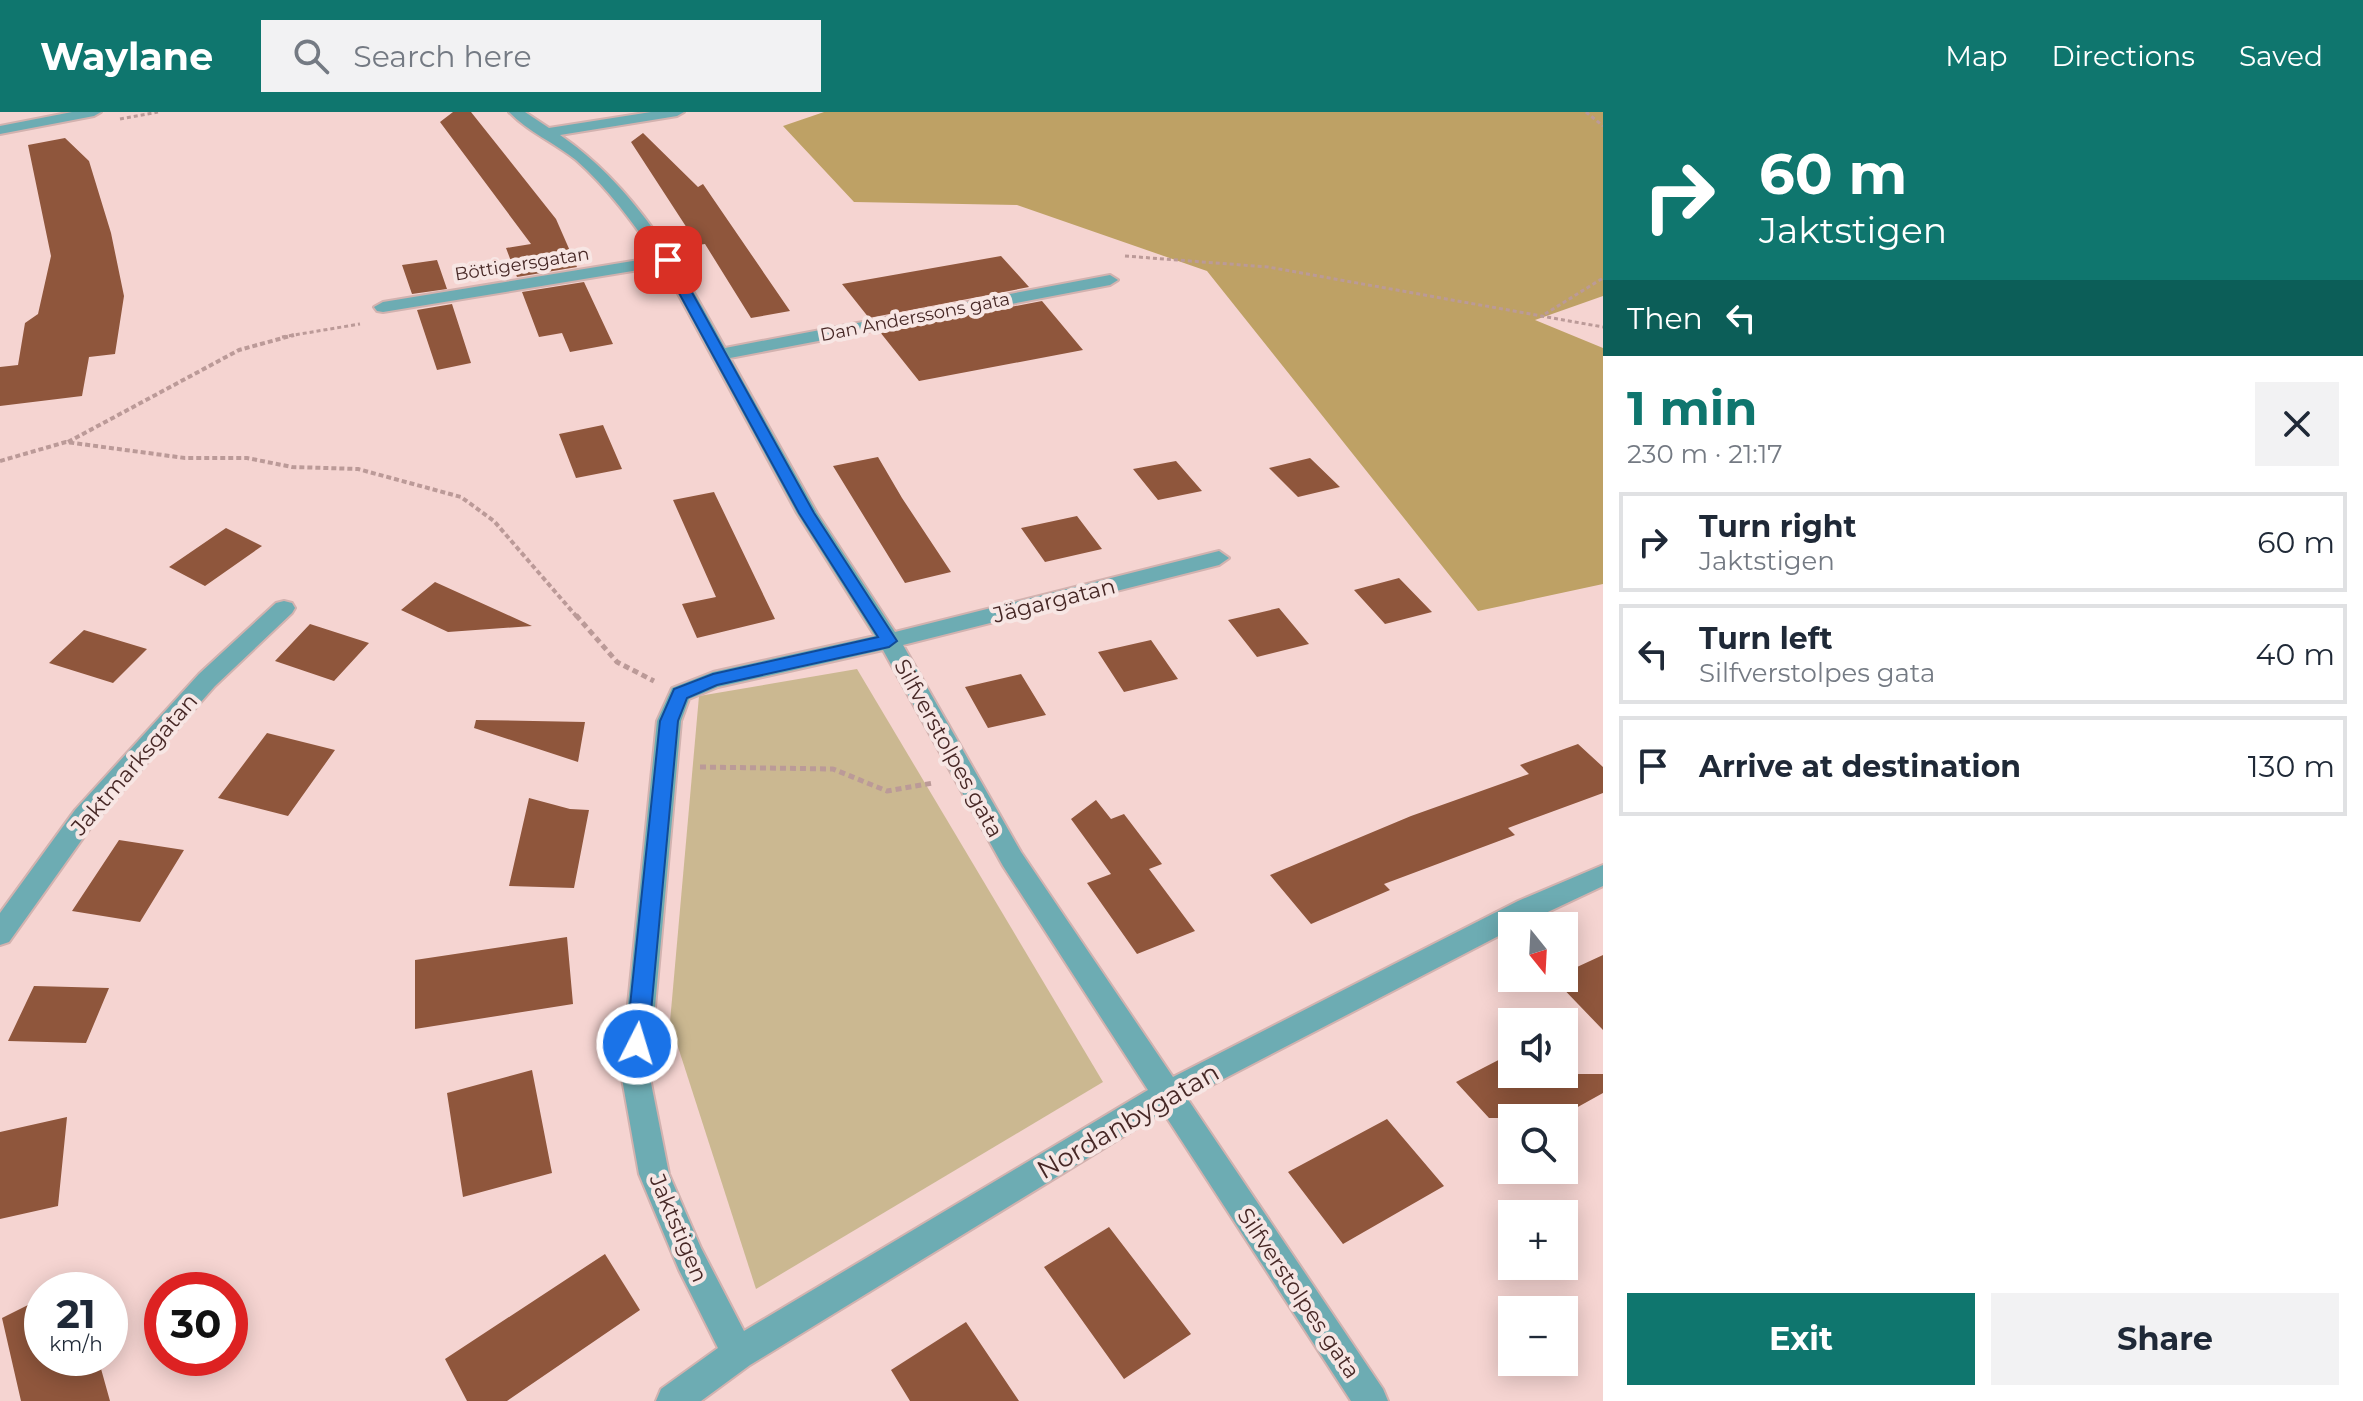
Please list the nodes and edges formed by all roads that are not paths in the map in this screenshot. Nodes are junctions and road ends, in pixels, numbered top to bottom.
1 (94, 112) edge
2 (516, 112) edge
3 (677, 112) edge
4 (0, 130) edge
5 (548, 133) junction
6 (668, 260) junction
7 (1110, 280) road end
8 (383, 307) dead end
9 (721, 354) junction
10 (1219, 558) dead end
11 (284, 608) dead end
12 (889, 641) junction
13 (1603, 875) edge
14 (0, 934) edge
15 (1167, 1094) junction
16 (738, 1353) junction
17 (673, 1401) edge
18 (1371, 1401) edge

1 - 4 street
2 - 5 street, Silfverstolpes gata
3 - 5 street
5 - 6 street, Silfverstolpes gata
6 - 8 street, Böttigersgatan
6 - 9 street, Silfverstolpes gata
7 - 9 street, Dan Anderssons gata
9 - 12 street, Silfverstolpes gata
10 - 12 street, Jägargatan
11 - 14 street, Jaktmarksgatan
12 - 15 street, Silfverstolpes gata
12 - 16 street, Jaktstigen
13 - 15 street, Nordanbygatan
15 - 16 street, Nordanbygatan
15 - 18 street, Silfverstolpes gata
16 - 17 street, Nordanbygatan

